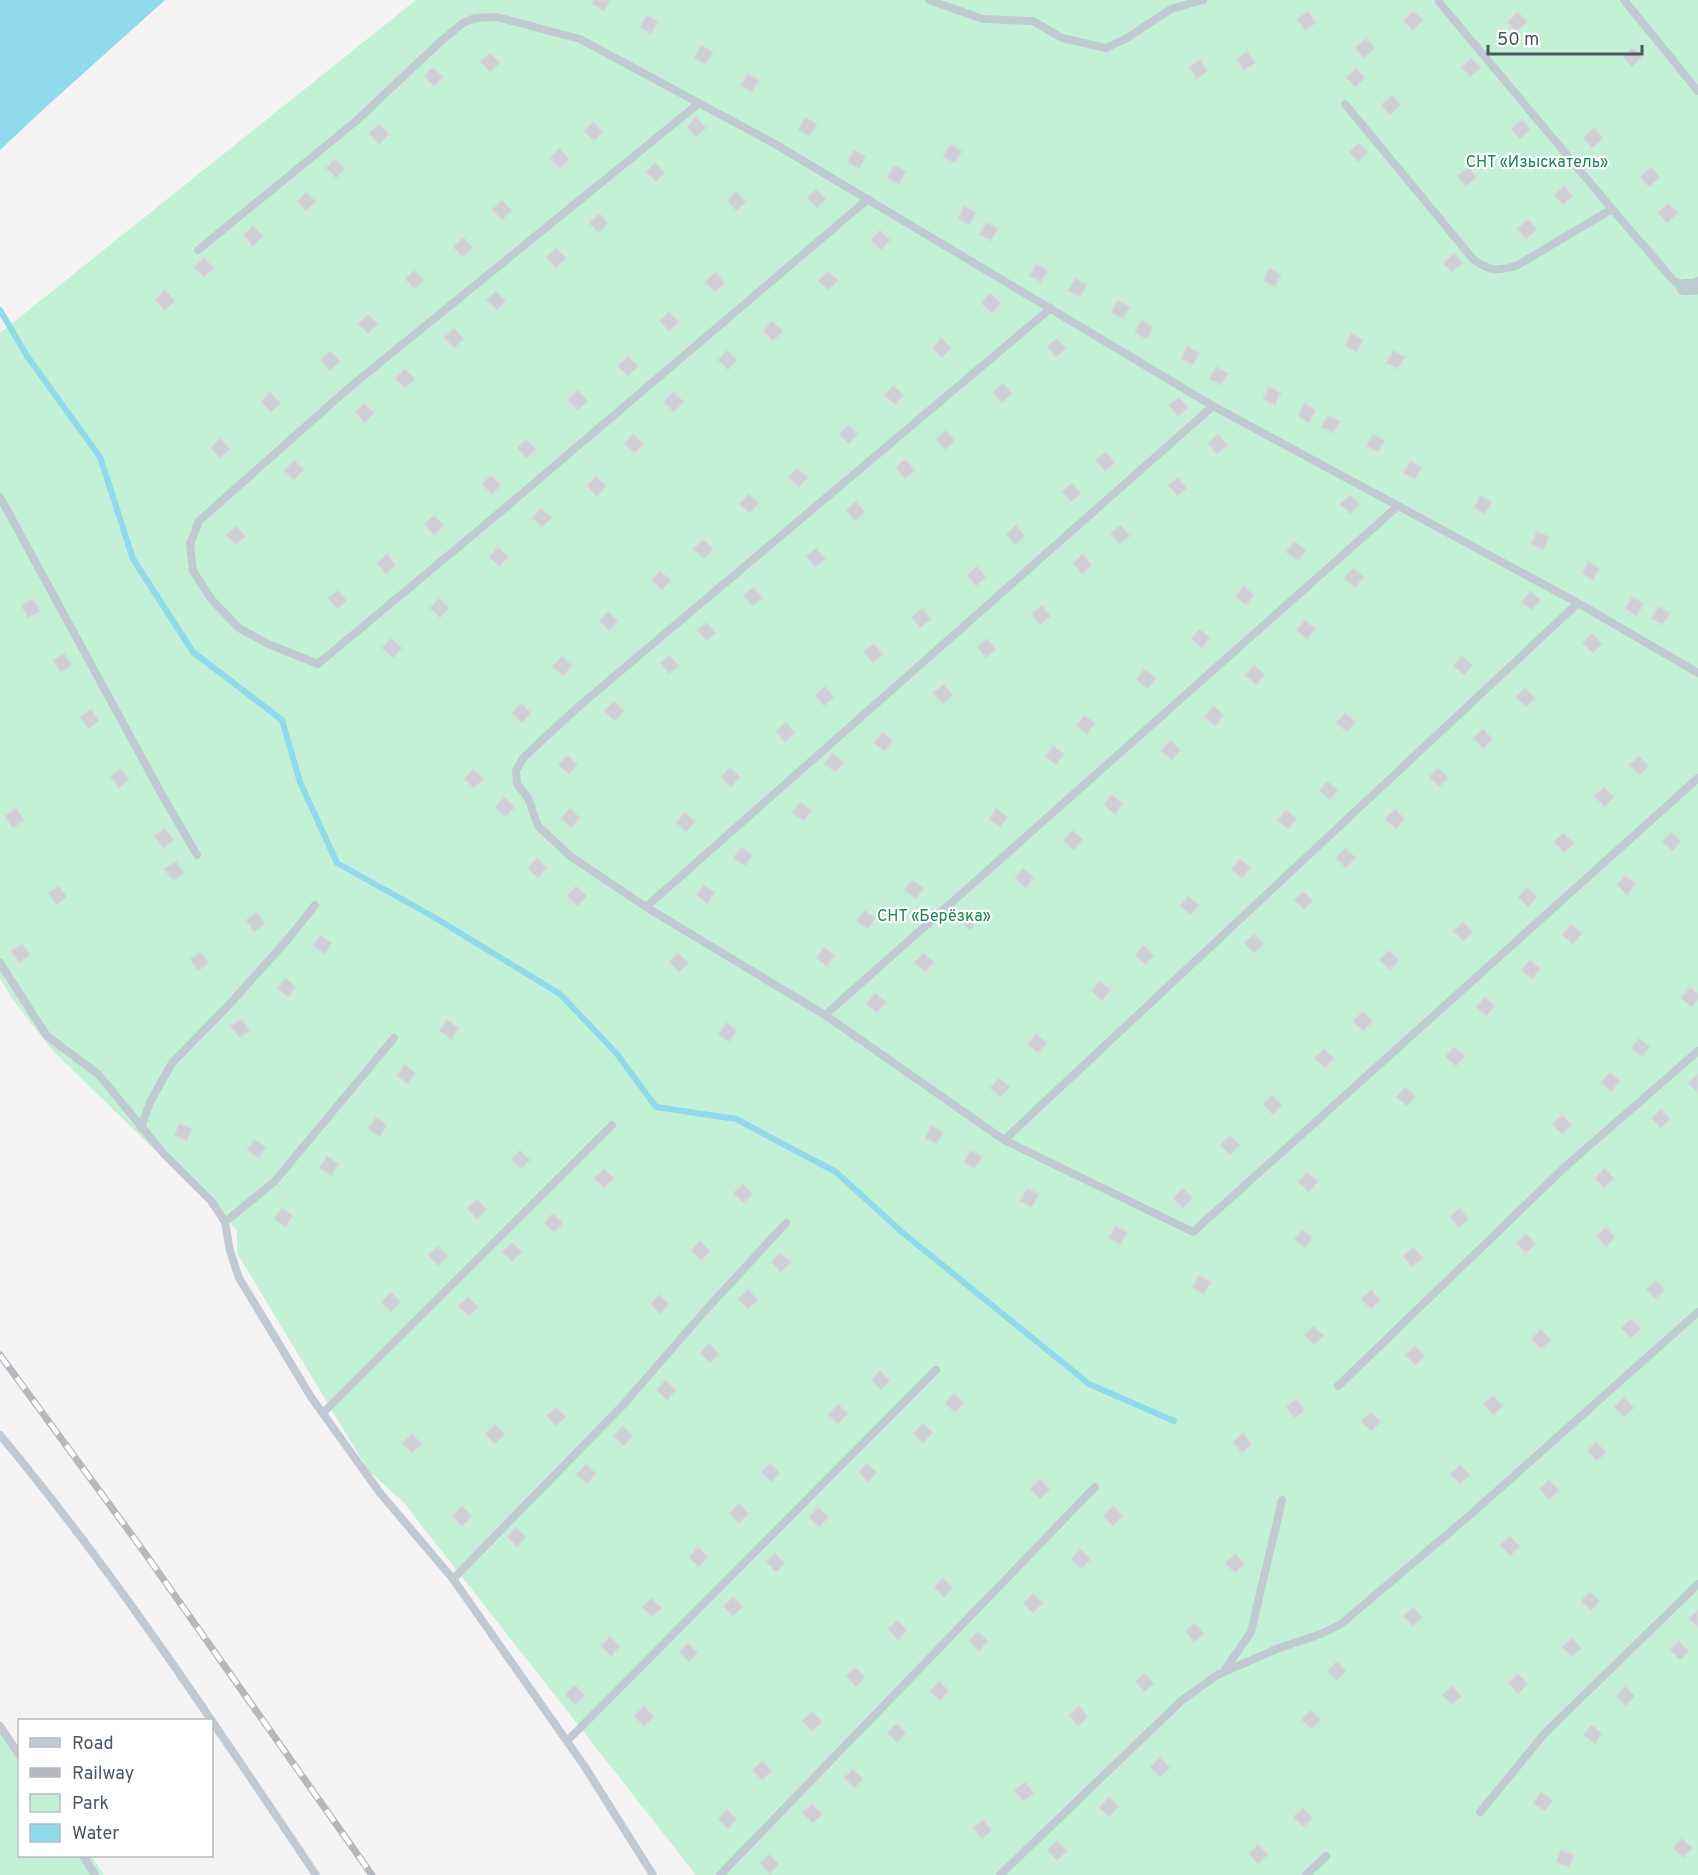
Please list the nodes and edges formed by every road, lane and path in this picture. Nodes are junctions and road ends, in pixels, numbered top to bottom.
1 (929, 0) edge
2 (1203, 0) edge
3 (1624, 0) edge
4 (1439, 2) dead end
5 (1698, 91) edge
6 (698, 104) junction
7 (1345, 104) dead end
8 (868, 199) junction
9 (1612, 209) junction
10 (198, 250) dead end
11 (1691, 286) edge
12 (1051, 308) junction
13 (1213, 406) junction
14 (0, 497) edge
15 (1398, 506) junction
16 (1578, 603) junction
17 (1698, 673) edge
18 (1698, 778) edge
19 (197, 855) dead end
20 (315, 904) dead end
21 (646, 907) junction
22 (0, 963) edge
23 (825, 1015) junction
24 (394, 1038) dead end
25 (1698, 1051) edge
26 (612, 1125) dead end
27 (141, 1128) junction
28 (1004, 1140) junction
29 (225, 1222) junction
30 (786, 1223) dead end
31 (1698, 1312) edge
32 (936, 1370) dead end
33 (1338, 1386) dead end
34 (323, 1413) junction
35 (0, 1435) edge
36 (1095, 1487) dead end
37 (1282, 1500) dead end
38 (453, 1579) junction
39 (1698, 1584) edge
40 (1224, 1672) junction
41 (211, 1719) edge
42 (213, 1723) edge
43 (0, 1726) edge
44 (567, 1741) junction
45 (18, 1753) edge
46 (1480, 1812) dead end
47 (1326, 1856) dead end
48 (84, 1857) edge
49 (95, 1875) edge
50 (316, 1875) edge
51 (653, 1875) edge
52 (720, 1875) edge
53 (1000, 1875) edge
54 (1306, 1875) edge

1 - 2 lane
3 - 5 lane
4 - 9 lane
6 - 8 lane
6 - 8 lane
6 - 10 lane
7 - 9 lane
8 - 12 lane
9 - 11 lane
12 - 13 lane
12 - 21 lane
13 - 15 lane
13 - 21 lane
14 - 19 lane
15 - 16 lane
15 - 23 lane
16 - 17 lane
16 - 28 lane
18 - 28 lane
20 - 27 lane
21 - 23 lane
22 - 27 lane
23 - 28 lane
24 - 29 lane
25 - 33 lane
26 - 34 lane
27 - 29 lane
29 - 34 lane
30 - 38 lane
31 - 40 lane
32 - 44 lane
34 - 38 lane
35 - 41 lane
36 - 52 lane
37 - 40 lane
38 - 44 lane
39 - 46 lane
40 - 53 lane
42 - 50 lane
43 - 45 lane
44 - 51 lane
47 - 54 lane
48 - 49 lane

